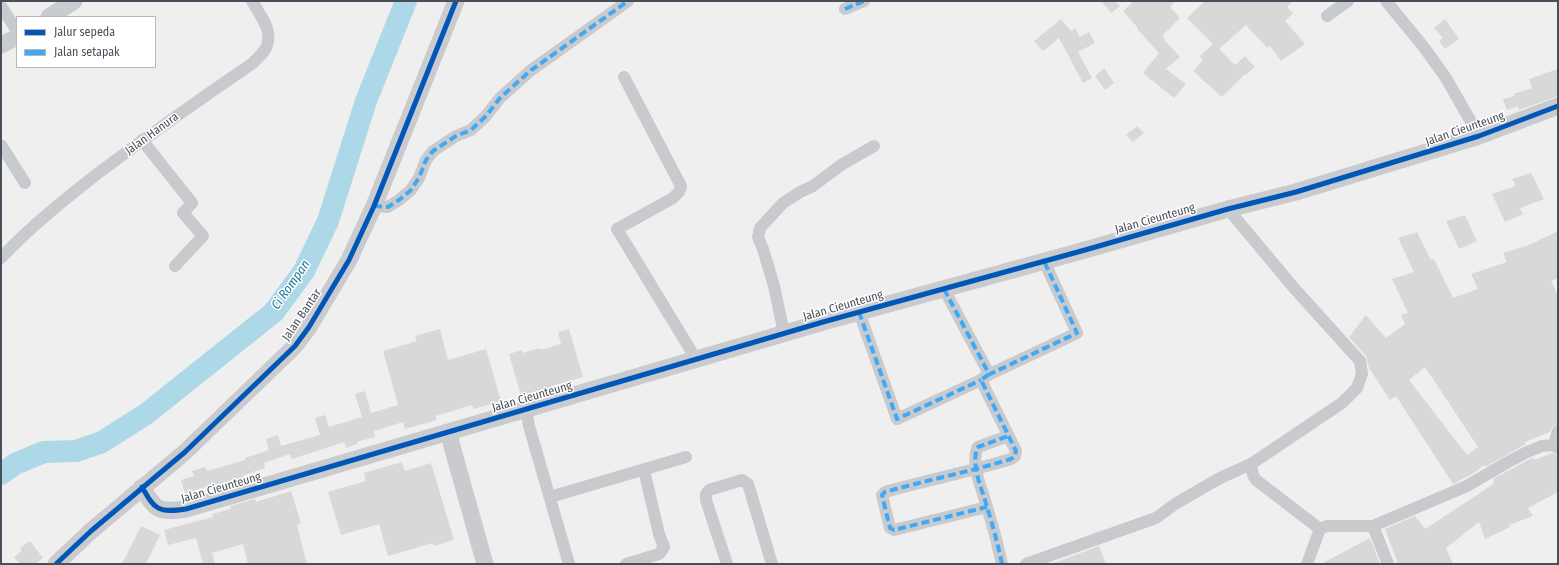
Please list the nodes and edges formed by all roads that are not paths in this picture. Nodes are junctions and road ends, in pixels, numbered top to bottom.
1 (252, 1) edge
2 (456, 1) edge
3 (628, 1) edge
4 (864, 1) edge
5 (1348, 1) edge
6 (1386, 1) edge
7 (70, 2) edge
8 (1, 6) edge
9 (845, 9) dead end
10 (50, 16) edge
11 (1327, 16) dead end
12 (16, 29) edge
13 (16, 38) edge
14 (1, 45) edge
15 (624, 77) dead end
16 (1558, 106) edge
17 (1479, 136) junction
18 (142, 140) junction
19 (1, 145) edge
20 (874, 146) dead end
21 (24, 183) dead end
22 (374, 206) junction
23 (1228, 209) junction
24 (1, 258) edge
25 (1044, 261) junction
26 (175, 266) dead end
27 (944, 289) junction
28 (859, 312) junction
29 (784, 333) junction
30 (696, 359) junction
31 (985, 378) junction
32 (526, 409) junction
33 (1558, 431) edge
34 (448, 432) junction
35 (1008, 436) junction
36 (1556, 446) edge
37 (686, 457) dead end
38 (1251, 464) junction
39 (644, 470) junction
40 (975, 470) junction
41 (142, 487) junction
42 (550, 497) junction
43 (987, 507) junction
44 (1373, 526) junction
45 (1320, 529) junction
46 (56, 564) edge
47 (485, 564) edge
48 (569, 564) edge
49 (626, 564) edge
50 (727, 564) edge
51 (772, 564) edge
52 (1002, 564) edge
53 (1026, 564) edge
54 (1307, 564) edge
55 (1388, 564) edge

1 - 18 street, Jalan Hanura
2 - 22 street, Jalan Bantar
3 - 22 street
4 - 9 street
5 - 11 street
6 - 17 street
7 - 10 street
8 - 12 street
13 - 14 street
15 - 30 street
16 - 17 street, Jalan Cieunteung
17 - 23 street, Jalan Cieunteung
18 - 24 street, Jalan Hanura
18 - 26 street
19 - 21 street
20 - 29 street
22 - 41 street, Jalan Bantar
23 - 25 street, Jalan Cieunteung
23 - 38 street
25 - 27 street, Jalan Cieunteung
25 - 31 street
27 - 28 street, Jalan Cieunteung
27 - 31 street
28 - 29 street, Jalan Cieunteung
28 - 31 street
29 - 30 street, Jalan Cieunteung
30 - 32 street, Jalan Cieunteung
31 - 35 street
32 - 34 street, Jalan Cieunteung
32 - 42 street
33 - 36 street
34 - 41 street, Jalan Cieunteung
34 - 47 street
35 - 40 street
35 - 40 street
36 - 44 street
37 - 39 street
38 - 45 street
38 - 53 street
39 - 42 street
39 - 49 street
40 - 43 street
40 - 43 street
41 - 46 street, Jalan Bantar
42 - 48 street
43 - 52 street
44 - 45 street
44 - 55 street
45 - 54 street
50 - 51 street

